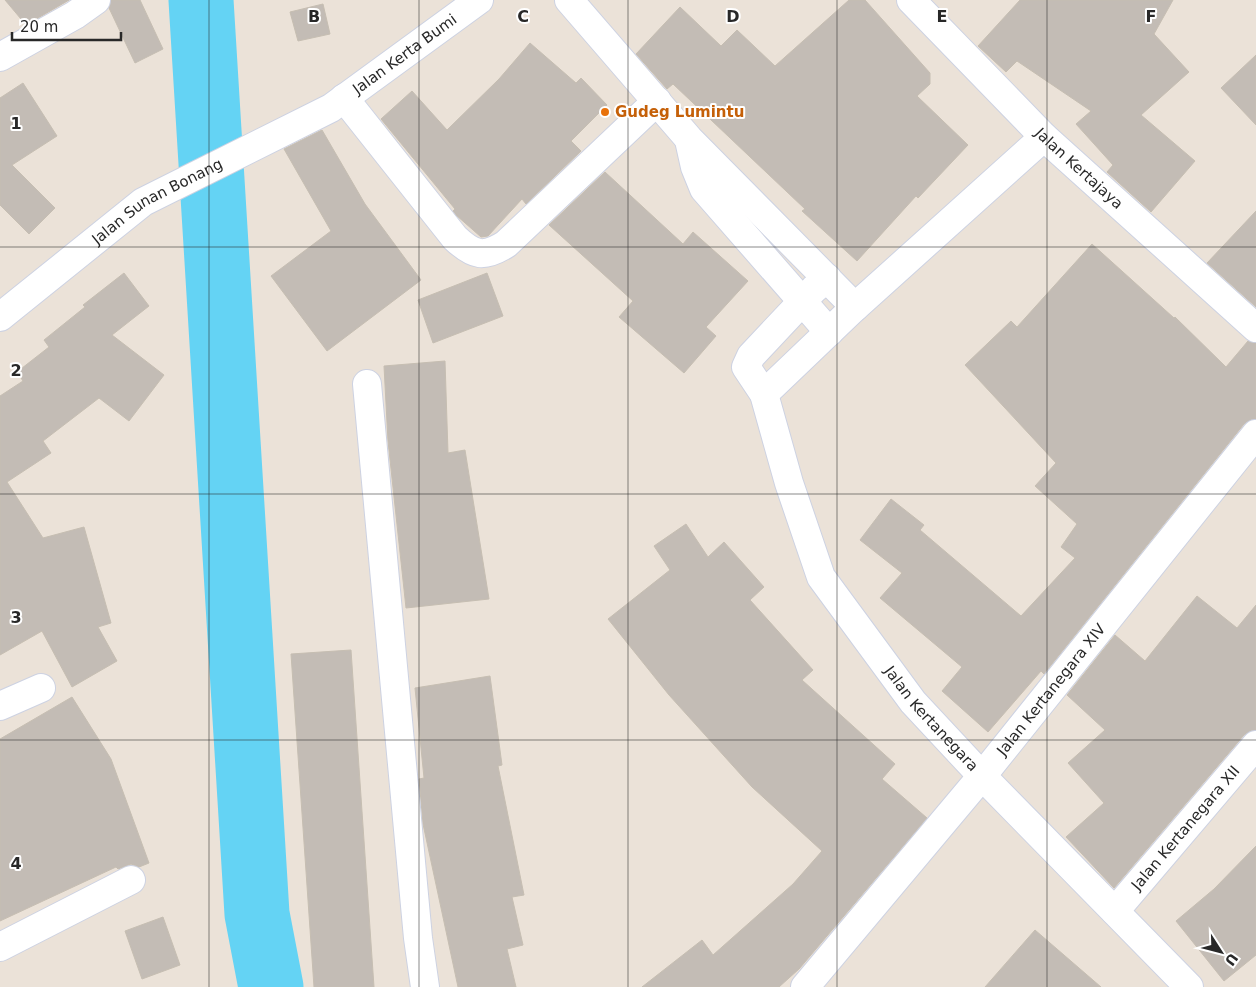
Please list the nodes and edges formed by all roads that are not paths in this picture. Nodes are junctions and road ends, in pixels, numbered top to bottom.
1 (96, 0) edge
2 (479, 0) edge
3 (570, 0) edge
4 (911, 0) edge
5 (0, 57) edge
6 (657, 101) junction
7 (338, 103) junction
8 (1044, 137) junction
9 (689, 139) junction
10 (827, 278) junction
11 (801, 302) junction
12 (855, 307) junction
13 (2, 312) edge
14 (1256, 328) edge
15 (829, 332) junction
16 (367, 384) dead end
17 (764, 394) junction
18 (1256, 434) edge
19 (41, 688) dead end
20 (0, 706) edge
21 (1256, 746) edge
22 (982, 776) junction
23 (131, 880) dead end
24 (1115, 911) junction
25 (0, 947) edge
26 (425, 987) edge
27 (804, 987) edge
28 (1190, 987) edge

1 - 5 street
2 - 7 street, Jalan Kerta Bumi
3 - 6 street
4 - 8 street, Jalan Kertajaya
6 - 7 street
6 - 9 street
7 - 13 street, Jalan Sunan Bonang
8 - 12 street
8 - 14 street, Jalan Kertajaya
9 - 10 street
9 - 11 street
10 - 11 street
10 - 12 street
11 - 15 street
11 - 17 street, Jalan Kertanegara
12 - 15 street
15 - 17 street
16 - 26 street
17 - 22 street, Jalan Kertanegara
18 - 22 street, Jalan Kertanegara XIV
19 - 20 street
21 - 24 street, Jalan Kertanegara XII
22 - 24 street, Jalan Kertanegara
22 - 27 street, Jalan Kertanegara XIV
23 - 25 street
24 - 28 street, Jalan Kertanegara

